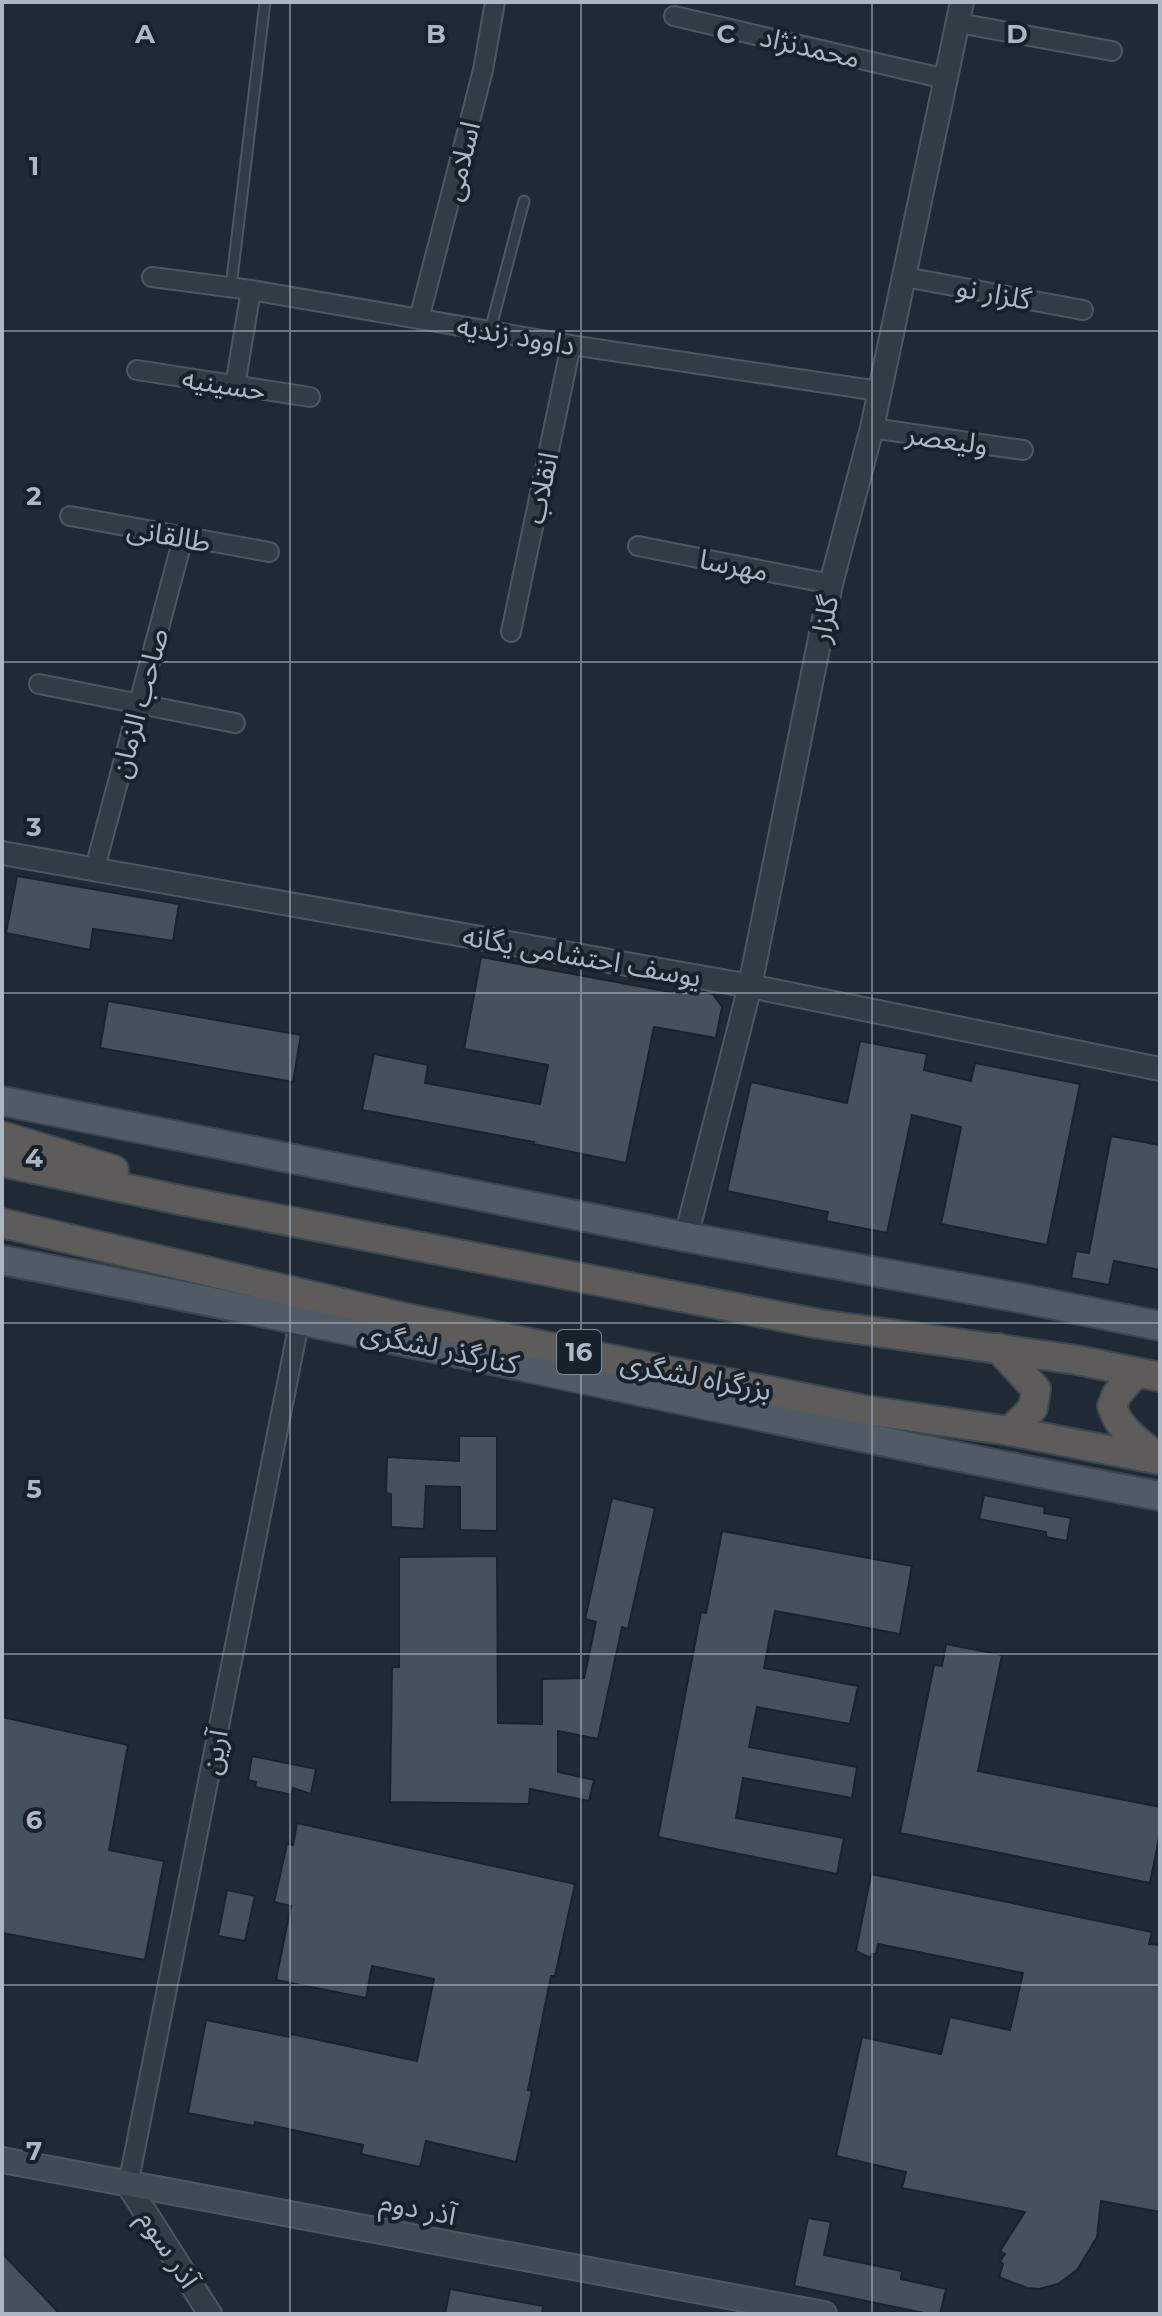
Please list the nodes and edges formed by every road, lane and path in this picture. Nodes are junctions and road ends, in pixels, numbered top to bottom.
1 (265, 2) edge
2 (495, 2) edge
3 (960, 12) edge
4 (674, 16) dead end
5 (1112, 51) dead end
6 (946, 79) junction
7 (524, 201) dead end
8 (152, 277) dead end
9 (905, 277) junction
10 (231, 287) junction
11 (251, 290) junction
12 (1083, 310) dead end
13 (419, 319) junction
14 (490, 331) junction
15 (571, 345) junction
16 (137, 370) dead end
17 (235, 386) junction
18 (879, 391) junction
19 (310, 397) dead end
20 (872, 428) junction
21 (1023, 450) dead end
22 (70, 516) dead end
23 (183, 538) junction
24 (638, 546) dead end
25 (269, 552) dead end
26 (831, 584) junction
27 (511, 632) dead end
28 (39, 684) dead end
29 (139, 705) junction
30 (235, 723) dead end
31 (2, 853) edge
32 (95, 868) junction
33 (750, 986) junction
34 (1160, 1069) edge
35 (2, 1101) edge
36 (2, 1136) edge
37 (2, 1162) edge
38 (180, 1200) junction
39 (2, 1223) edge
40 (686, 1237) junction
41 (2, 1260) edge
42 (300, 1318) junction
43 (1160, 1326) edge
44 (998, 1348) junction
45 (1148, 1375) edge
46 (1010, 1431) junction
47 (1160, 1460) edge
48 (1160, 1496) edge
49 (2, 2160) edge
50 (128, 2185) junction
51 (210, 2314) edge
52 (824, 2314) edge

1 - 10 lane
2 - 13 street, اسلامی
3 - 5 street
3 - 6 street, گلزار
4 - 6 street, محمدنژاد
6 - 9 street, گلزار
7 - 14 lane
8 - 10 street, داوود زندیه
9 - 12 street, گلزار نو
9 - 18 street, گلزار
10 - 11 street, داوود زندیه
11 - 13 street, داوود زندیه
11 - 17 street
13 - 14 street, داوود زندیه
14 - 15 street, داوود زندیه
15 - 18 street, داوود زندیه
15 - 27 street, انقلاب
16 - 17 street, حسینیه
17 - 19 street, حسینیه
18 - 20 street, گلزار
20 - 21 street, ولیعصر
20 - 26 street, گلزار
22 - 23 street, طالقانی
23 - 25 street, طالقانی
23 - 29 street, صاحب الزمان
24 - 26 street, مهرسا
26 - 33 street, گلزار
28 - 29 street
29 - 30 street
29 - 32 street, صاحب الزمان
31 - 32 street, یوسف احتشامی یگانه
32 - 33 street, یوسف احتشامی یگانه
33 - 34 street, یوسف احتشامی یگانه
33 - 40 street, گلزار
35 - 40 main road
36 - 38 highway
37 - 38 highway
38 - 44 highway
39 - 46 highway, بزرگراه لشگری / 16
40 - 43 main road
41 - 42 main road, کنارگذر لشگری
42 - 48 main road, کنارگذر لشگری
42 - 50 street, آرین
44 - 45 highway
44 - 46 highway
45 - 47 highway
46 - 47 highway, بزرگراه لشگری / 16
49 - 50 main road, آذر دوم
50 - 51 street, آذر سوم
50 - 52 main road, آذر دوم

